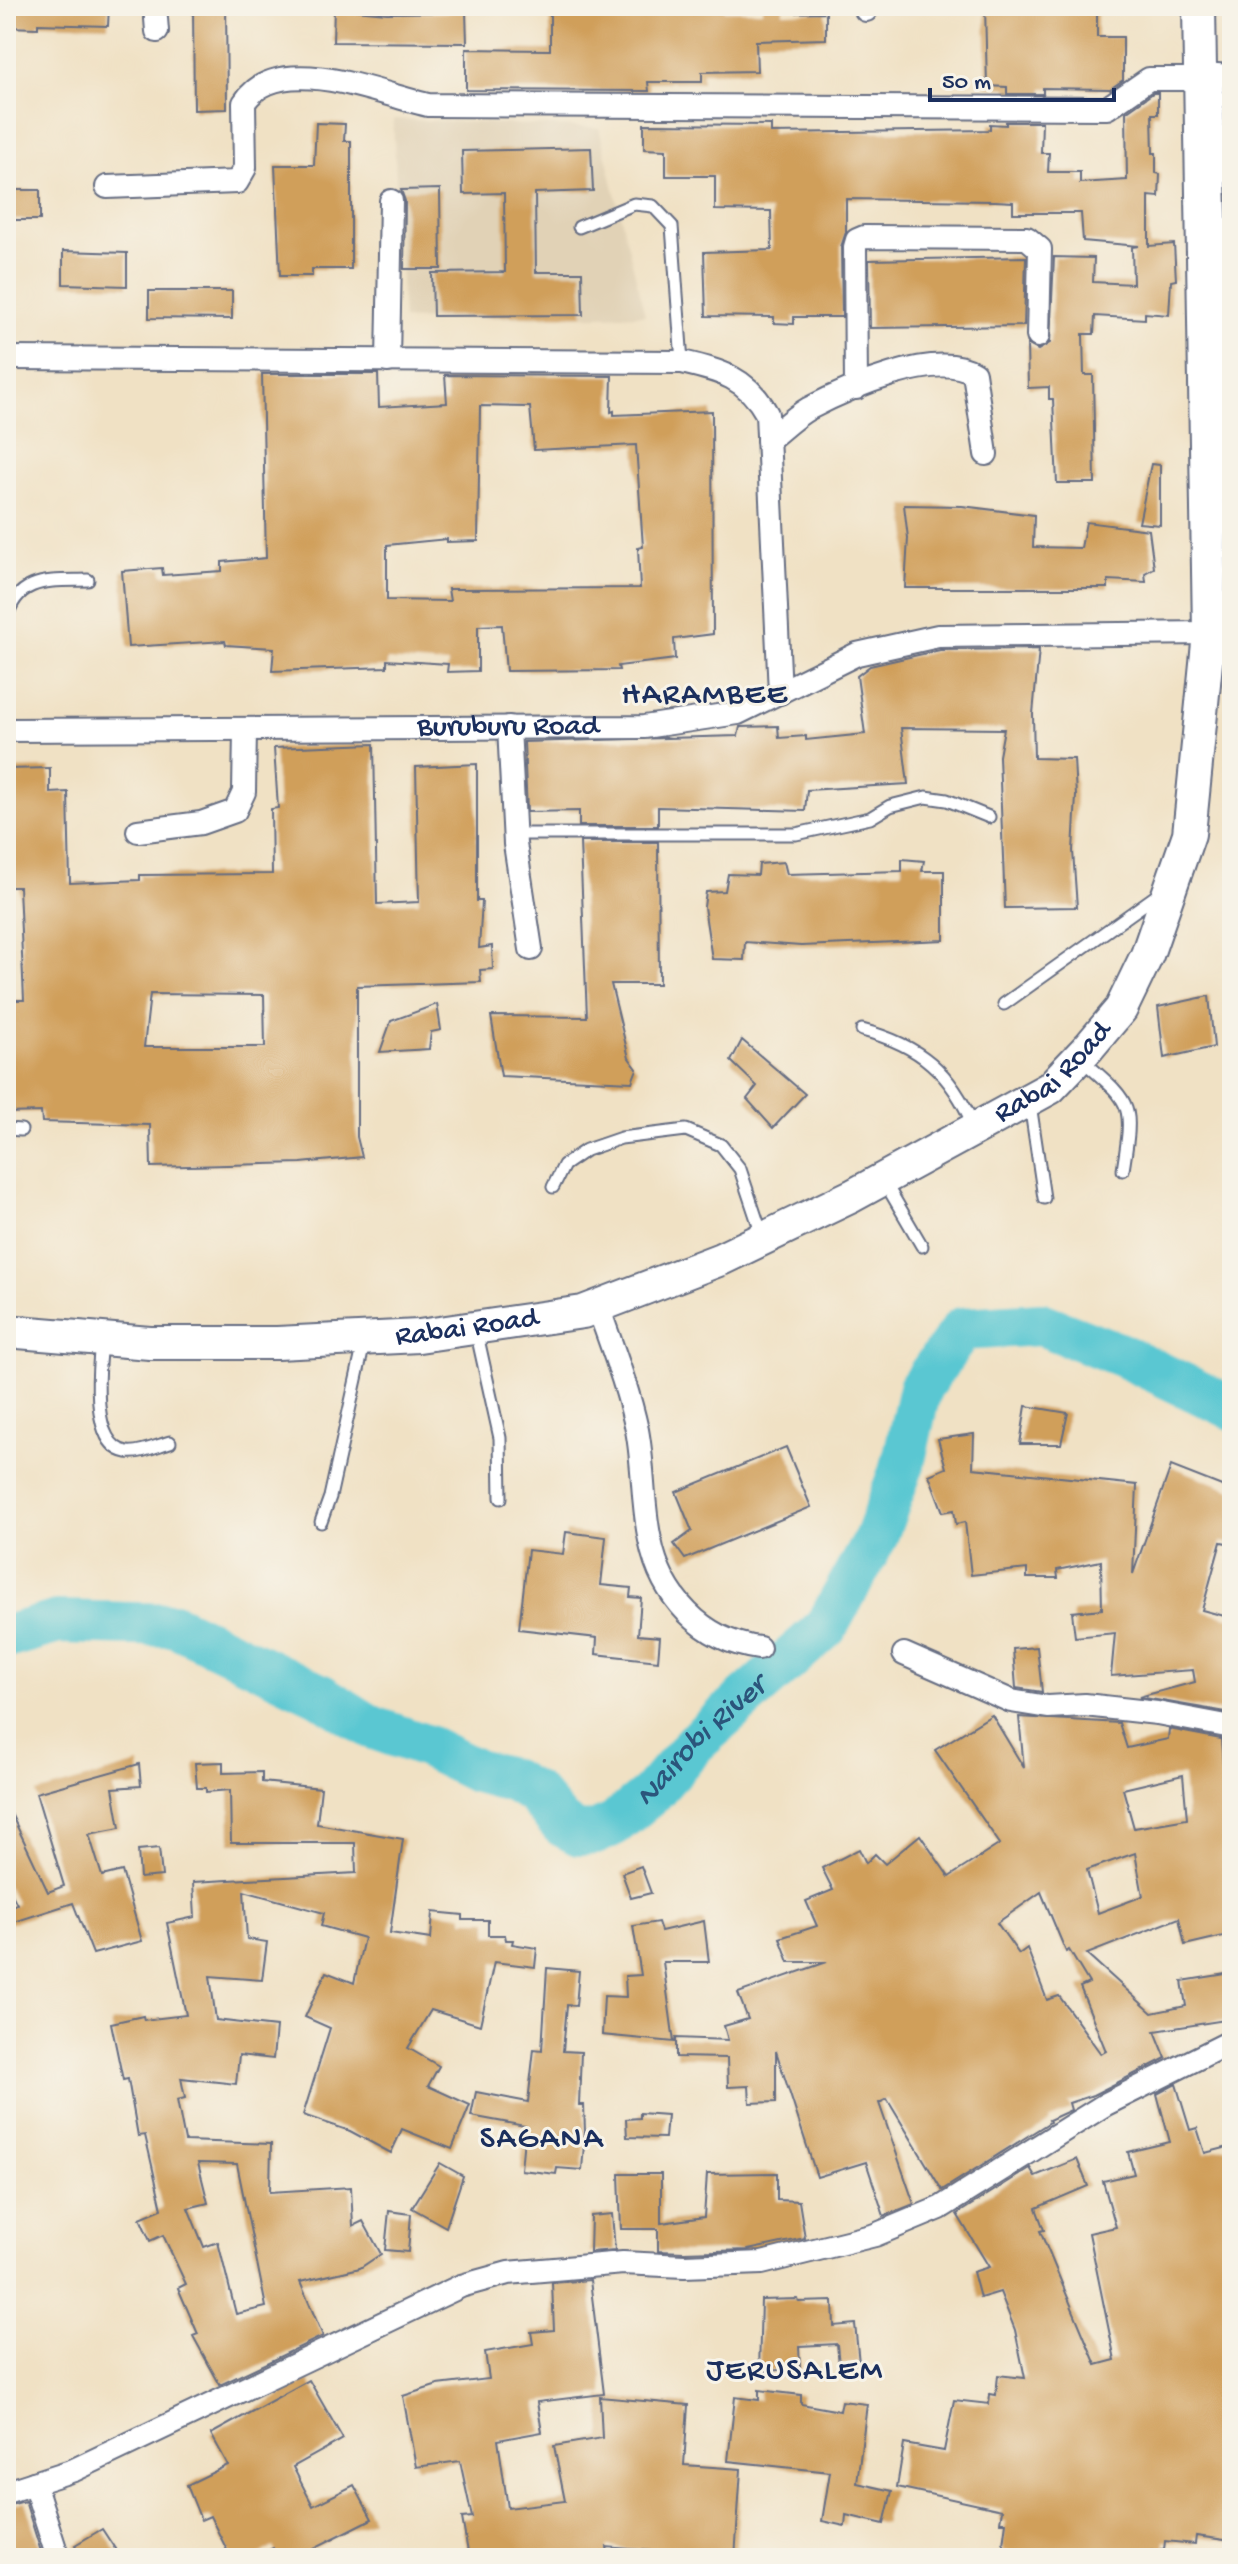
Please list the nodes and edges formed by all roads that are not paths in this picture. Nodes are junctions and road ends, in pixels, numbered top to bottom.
1 (155, 6) edge
2 (1199, 6) edge
3 (157, 31) dead end
4 (1213, 76) edge
5 (107, 187) dead end
6 (391, 201) dead end
7 (579, 227) dead end
8 (1038, 336) dead end
9 (6, 358) edge
10 (388, 361) junction
11 (682, 362) junction
12 (856, 388) junction
13 (768, 440) junction
14 (986, 454) dead end
15 (88, 580) dead end
16 (1230, 592) dead end
17 (6, 620) edge
18 (1221, 633) edge
19 (780, 693) junction
20 (509, 727) junction
21 (6, 730) edge
22 (245, 730) junction
23 (989, 817) dead end
24 (138, 831) dead end
25 (514, 834) junction
26 (1171, 885) junction
27 (531, 949) dead end
28 (1004, 1004) dead end
29 (862, 1030) dead end
30 (1079, 1057) junction
31 (1029, 1099) junction
32 (974, 1128) junction
33 (6, 1129) edge
34 (21, 1130) dead end
35 (1123, 1170) dead end
36 (883, 1179) junction
37 (553, 1187) dead end
38 (1044, 1198) dead end
39 (763, 1239) junction
40 (922, 1246) dead end
41 (598, 1307) junction
42 (476, 1329) junction
43 (6, 1331) edge
44 (101, 1339) junction
45 (365, 1339) junction
46 (170, 1442) dead end
47 (501, 1498) dead end
48 (321, 1522) dead end
49 (759, 1648) dead end
50 (904, 1654) dead end
51 (1232, 1727) edge
52 (1232, 2041) edge
53 (34, 2483) junction
54 (6, 2492) edge
55 (58, 2558) edge

1 - 3 street
2 - 4 main road, Rabai Road
4 - 5 street
4 - 16 lane
4 - 18 main road, Rabai Road
6 - 10 street
7 - 11 lane
8 - 12 street
9 - 10 street
10 - 11 street
11 - 13 street
12 - 13 street
12 - 14 street
13 - 19 street
15 - 17 lane
18 - 19 street, Buruburu Road
18 - 26 main road, Rabai Road
19 - 20 street, Buruburu Road
20 - 22 street, Buruburu Road
20 - 25 street
21 - 22 street, Buruburu Road
22 - 24 street
23 - 25 lane
25 - 27 street
26 - 28 lane
26 - 30 main road, Rabai Road
29 - 32 lane
30 - 31 main road, Rabai Road
30 - 35 lane
31 - 32 main road, Rabai Road
31 - 38 lane
32 - 36 main road, Rabai Road
33 - 34 lane
36 - 39 main road, Rabai Road
36 - 40 lane
37 - 39 lane
39 - 41 main road, Rabai Road
41 - 42 main road, Rabai Road
41 - 49 street
42 - 45 main road, Rabai Road
42 - 47 lane
43 - 44 main road, Rabai Road
44 - 45 main road, Rabai Road
44 - 46 lane
45 - 48 lane
50 - 51 street
52 - 53 street
53 - 54 street
53 - 55 street

